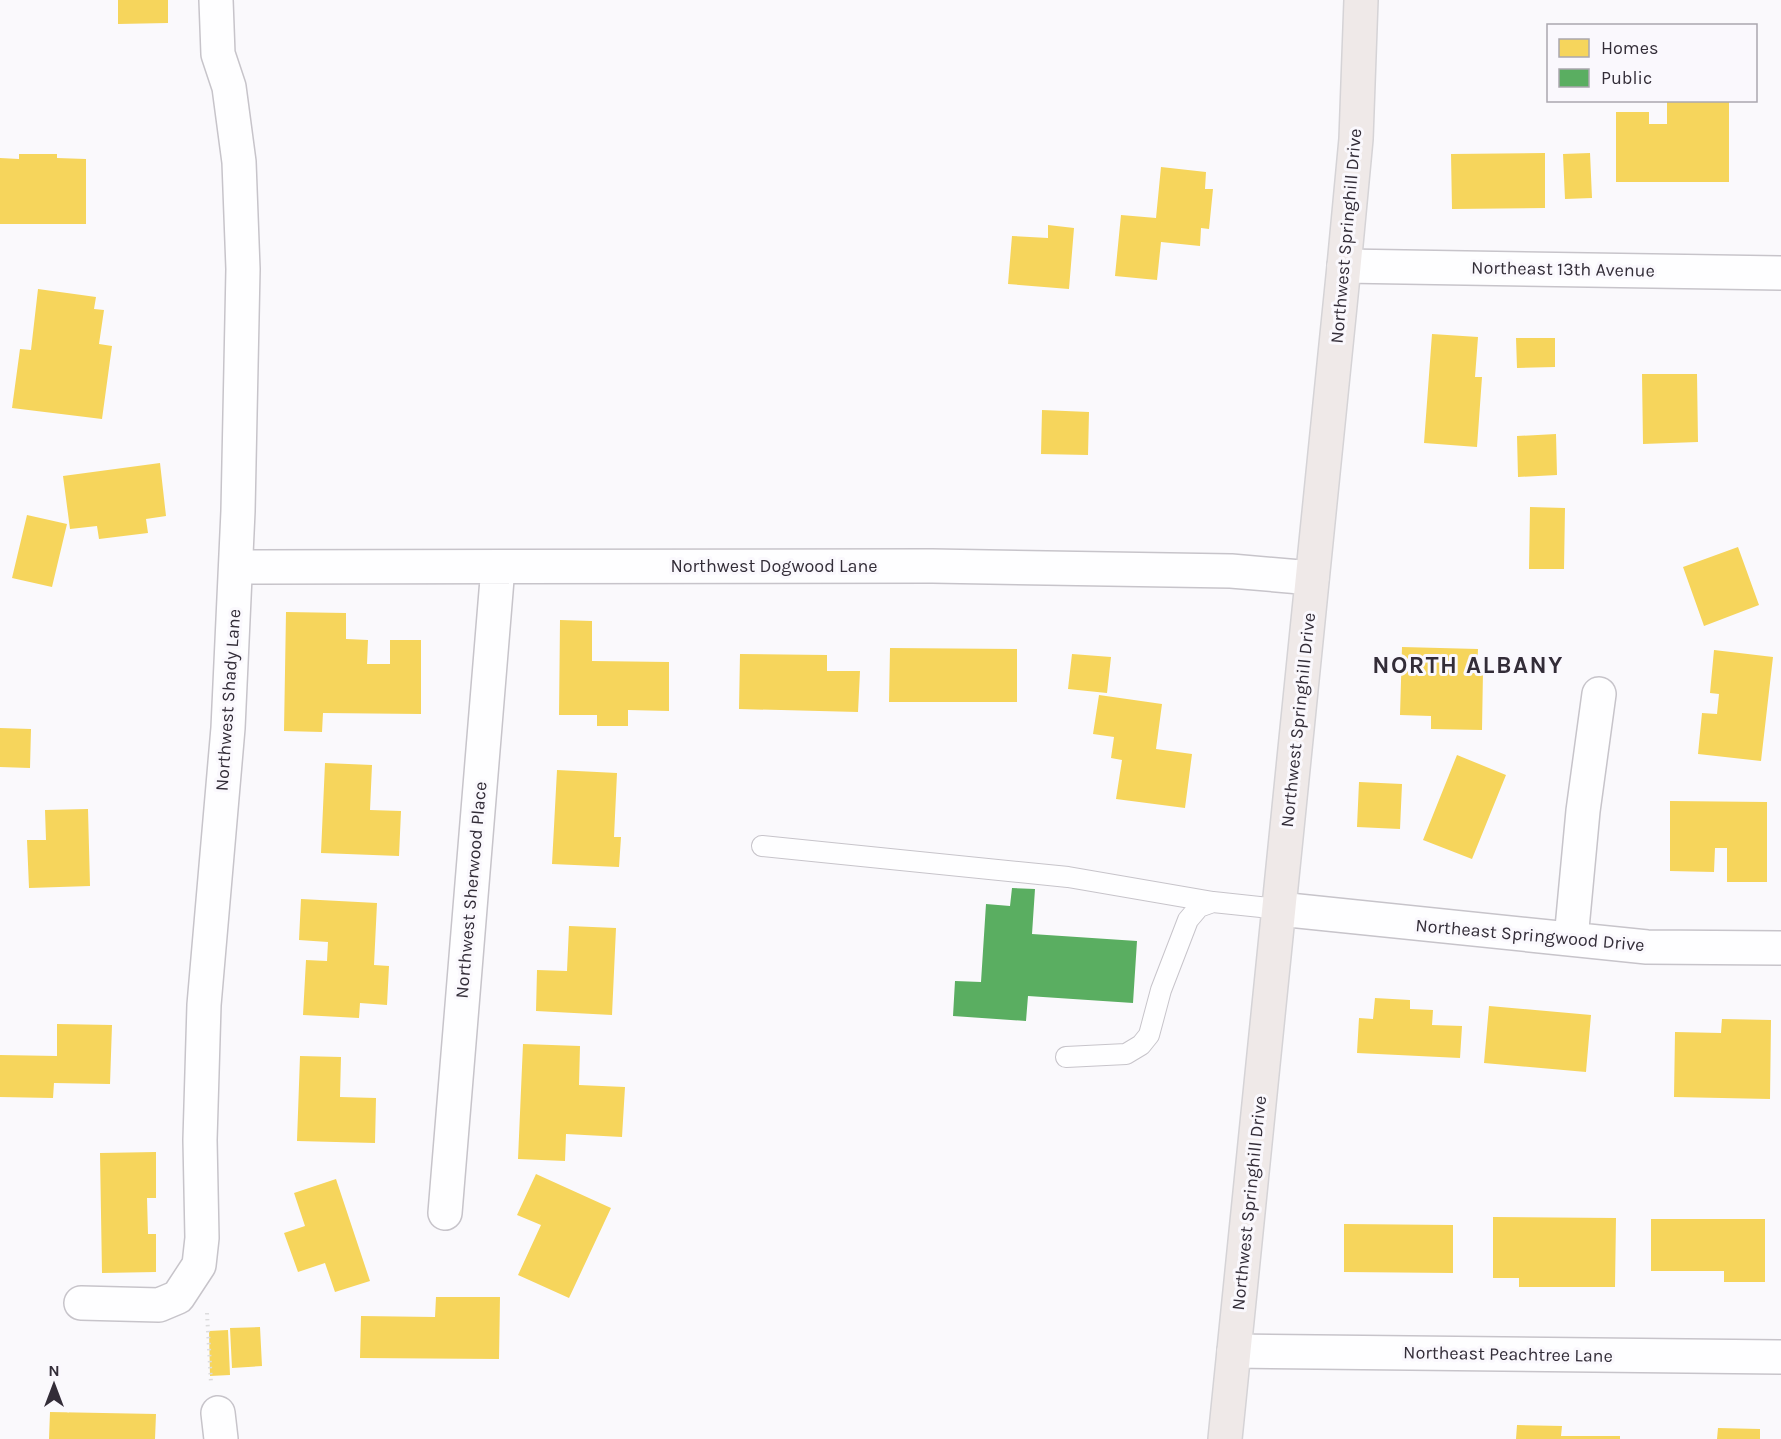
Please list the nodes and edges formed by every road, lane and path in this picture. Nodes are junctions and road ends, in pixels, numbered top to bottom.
1 (216, 0) edge
2 (1361, 0) edge
3 (1344, 266) junction
4 (1781, 273) edge
5 (236, 567) junction
6 (498, 567) junction
7 (1312, 578) junction
8 (1599, 694) dead end
9 (762, 846) dead end
10 (1213, 902) junction
11 (1279, 909) junction
12 (1571, 939) junction
13 (1781, 948) edge
14 (1066, 1057) dead end
15 (445, 1212) dead end
16 (199, 1265) junction
17 (81, 1303) dead end
18 (1234, 1351) junction
19 (1781, 1357) edge
20 (220, 1426) edge
21 (1225, 1439) edge

1 - 5 street, Northwest Shady Lane
2 - 3 main road, Northwest Springhill Drive
3 - 4 street, Northeast 13th Avenue
3 - 7 main road, Northwest Springhill Drive
5 - 6 street, Northwest Dogwood Lane
5 - 16 street, Northwest Shady Lane
6 - 7 street, Northwest Dogwood Lane
6 - 15 street, Northwest Sherwood Place
7 - 11 main road, Northwest Springhill Drive
8 - 12 street
9 - 10 lane
10 - 11 lane
10 - 14 lane
11 - 12 street, Northeast Springwood Drive
11 - 18 main road, Northwest Springhill Drive
12 - 13 street, Northeast Springwood Drive
16 - 17 street, Northwest Shady Lane
16 - 20 path
18 - 19 street, Northeast Peachtree Lane
18 - 21 main road, Northwest Springhill Drive

